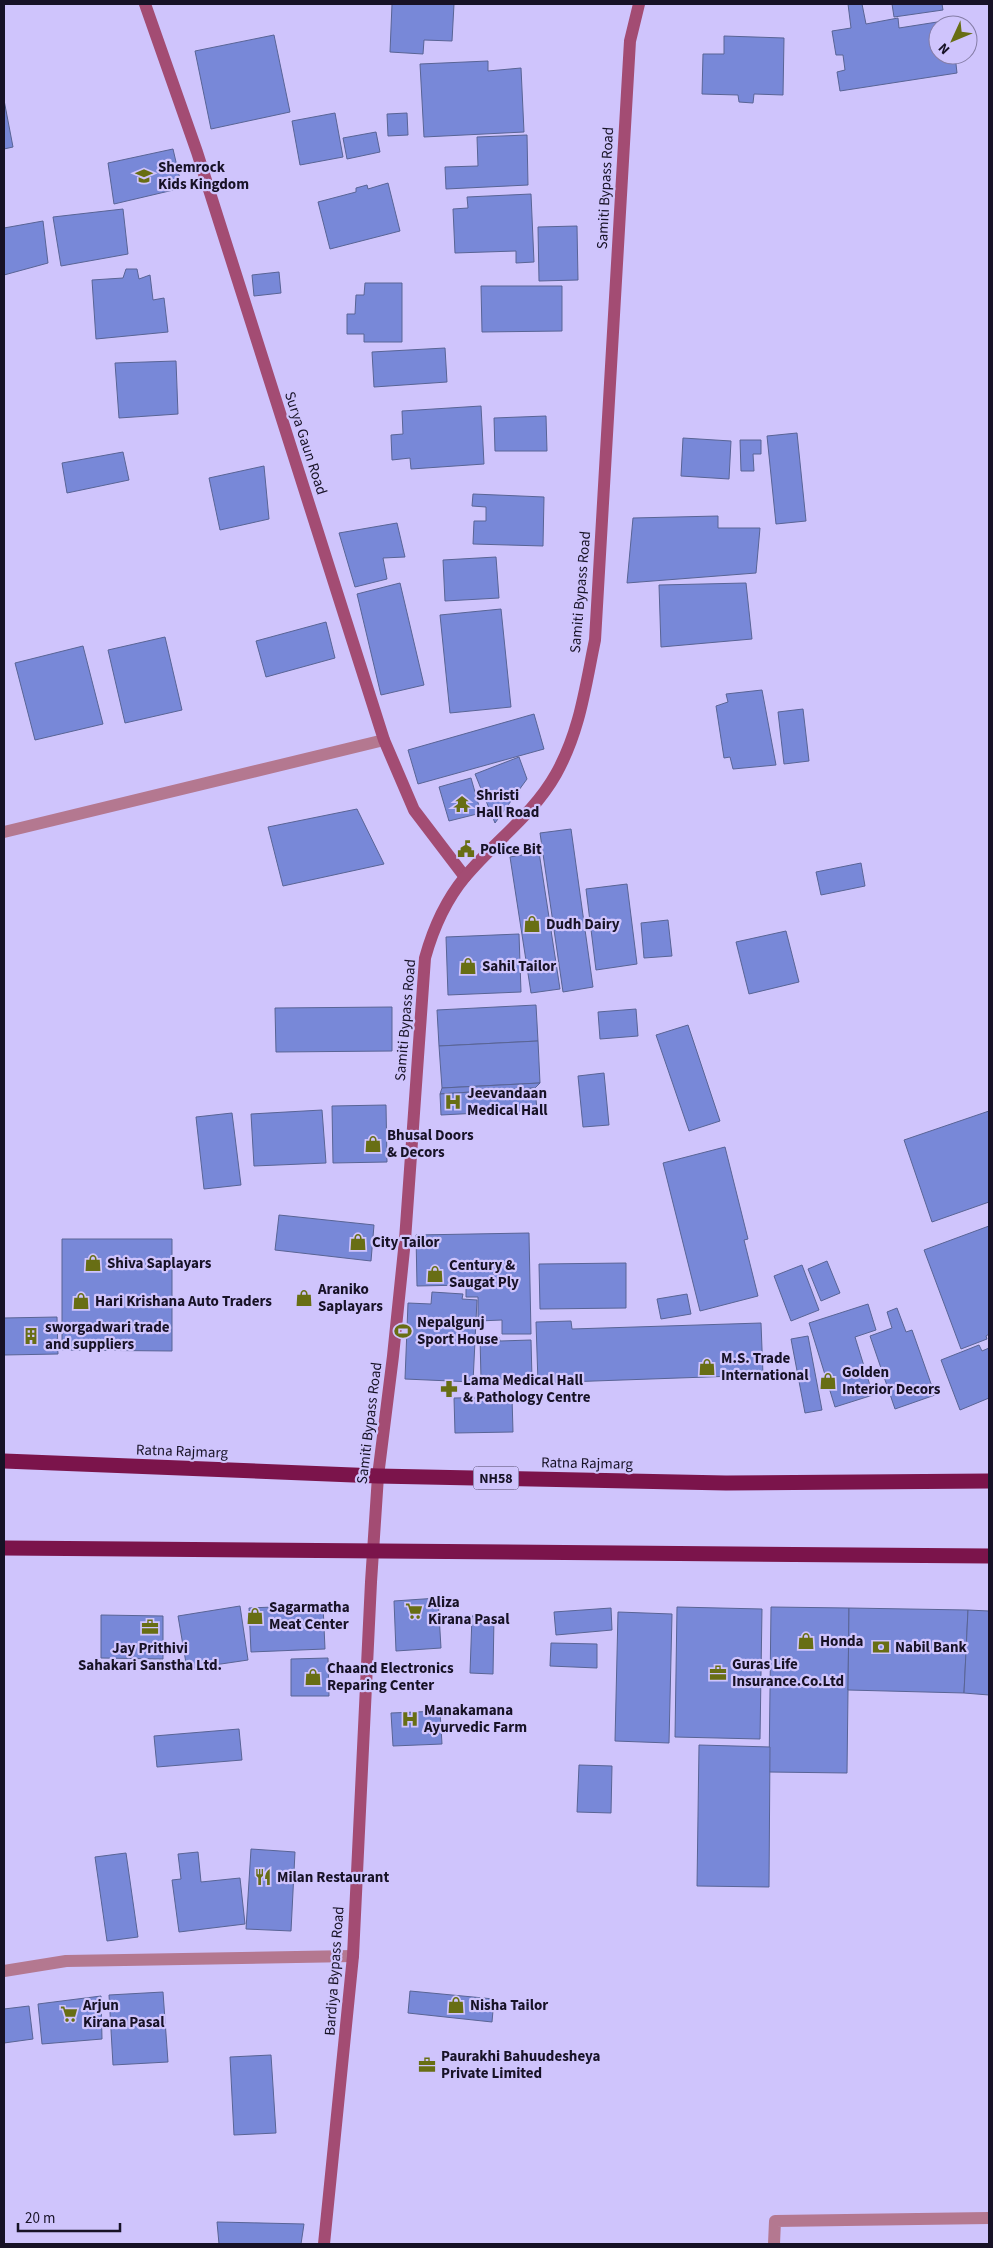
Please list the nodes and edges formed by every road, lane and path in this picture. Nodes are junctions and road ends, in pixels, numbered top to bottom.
1 (145, 4) edge
2 (639, 4) edge
3 (384, 740) junction
4 (4, 832) edge
5 (465, 877) junction
6 (4, 1461) edge
7 (378, 1476) junction
8 (989, 1482) edge
9 (4, 1548) edge
10 (373, 1550) junction
11 (989, 1556) edge
12 (353, 1956) junction
13 (4, 1971) edge
14 (989, 2218) edge
15 (324, 2244) edge
16 (774, 2244) edge

1 - 3 street, Surya Gaun Road
2 - 5 street, Samiti Bypass Road
3 - 4 street
3 - 5 street, Surya Gaun Road
5 - 7 street, Samiti Bypass Road
6 - 7 highway, Ratna Rajmarg / NH58
7 - 8 highway, Ratna Rajmarg / NH58
7 - 10 street, Samiti Bypass Road
9 - 10 highway
10 - 11 highway
10 - 12 street, Bardiya Bypass Road
12 - 13 street
12 - 15 street, Bardiya Bypass Road
14 - 16 street

